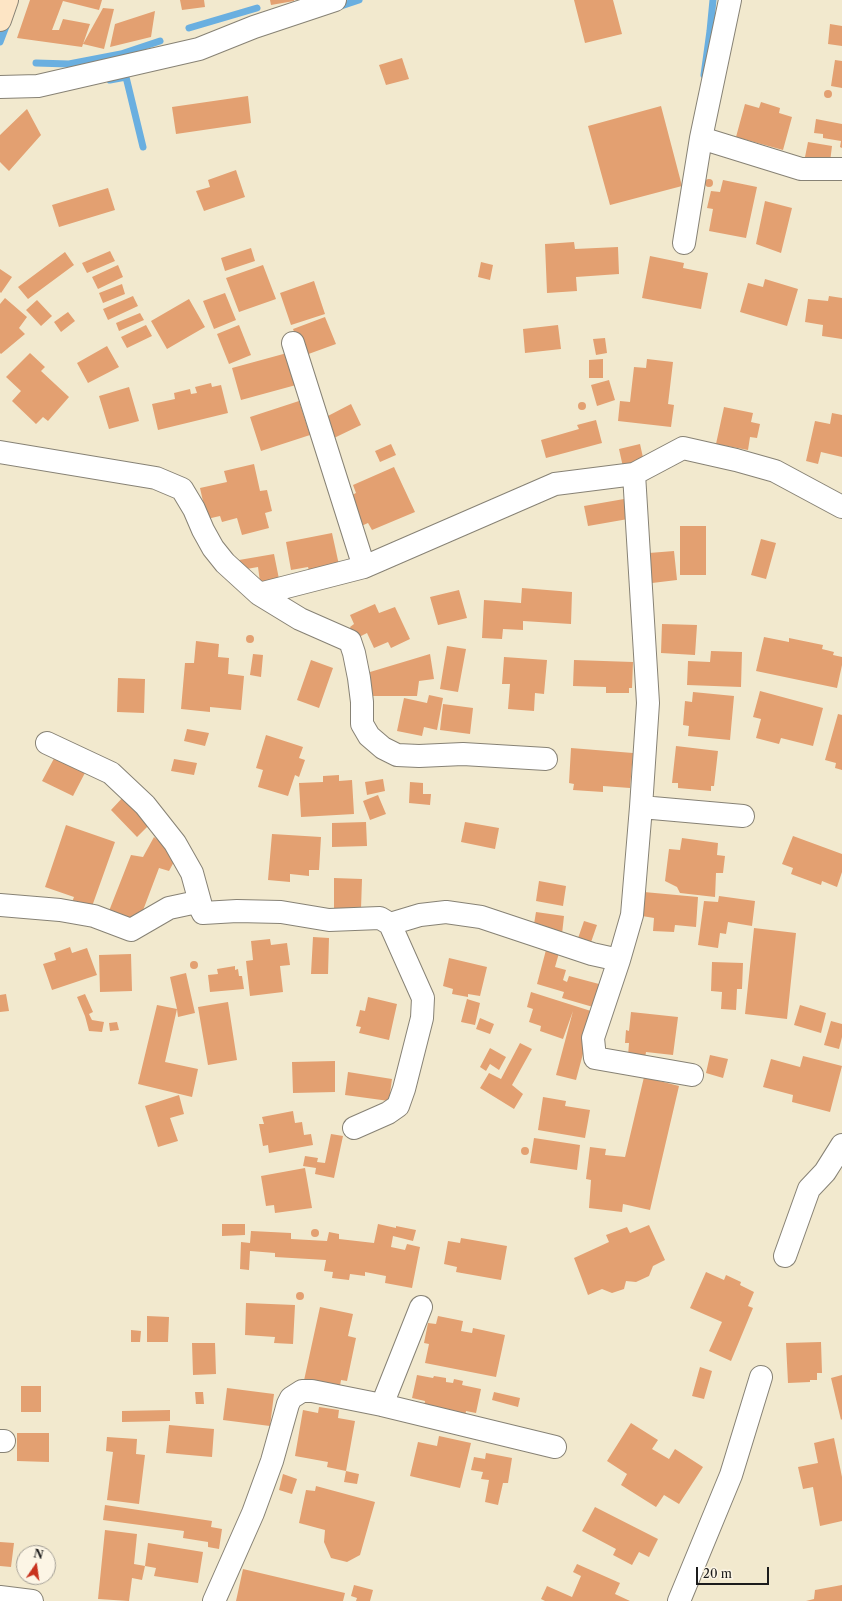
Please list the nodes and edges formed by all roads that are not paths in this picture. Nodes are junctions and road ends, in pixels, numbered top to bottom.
1 (7, 0) edge
2 (334, 0) edge
3 (730, 0) edge
4 (0, 20) edge
5 (0, 87) edge
6 (701, 138) junction
7 (842, 169) edge
8 (684, 243) dead end
9 (293, 343) dead end
10 (0, 452) edge
11 (634, 474) junction
12 (842, 507) edge
13 (364, 567) junction
14 (259, 594) junction
15 (47, 743) dead end
16 (546, 759) dead end
17 (641, 807) junction
18 (743, 816) dead end
19 (0, 905) edge
20 (203, 913) junction
21 (390, 924) junction
22 (619, 960) junction
23 (692, 1075) dead end
24 (354, 1128) dead end
25 (842, 1145) edge
26 (785, 1256) dead end
27 (421, 1307) dead end
28 (761, 1377) dead end
29 (382, 1405) junction
30 (555, 1447) dead end
31 (0, 1597) edge
32 (32, 1601) edge
33 (214, 1601) edge
34 (680, 1601) edge

1 - 4 street
2 - 5 street
3 - 6 street
6 - 7 street
6 - 8 street
9 - 13 street
10 - 14 street
11 - 12 street
11 - 13 street
11 - 17 street
13 - 14 street
14 - 16 street
15 - 20 street
17 - 18 street
17 - 22 street
19 - 20 street
20 - 21 street
21 - 22 street
21 - 24 street
22 - 23 street
25 - 26 street
27 - 29 street
28 - 34 street
29 - 30 street
29 - 33 street
31 - 32 street

